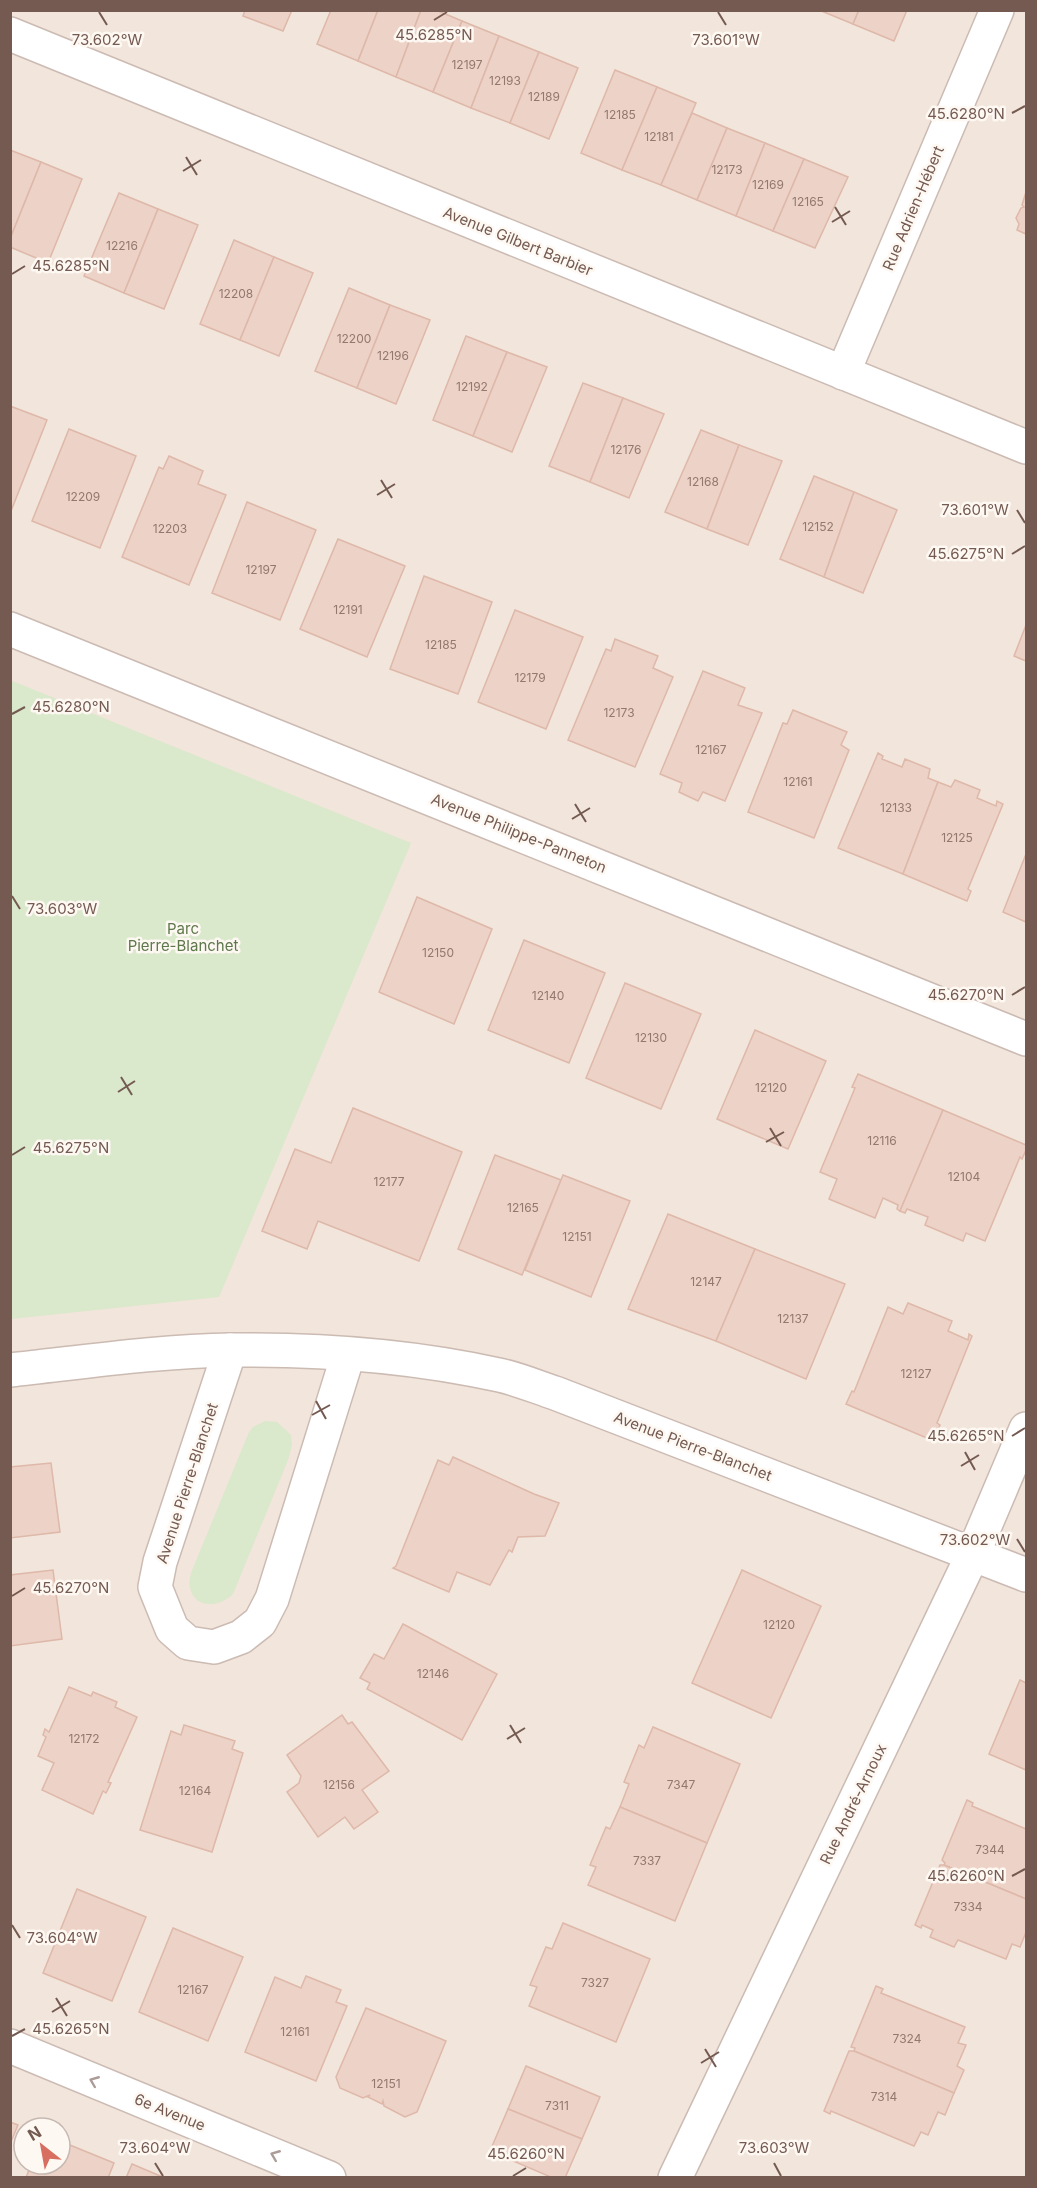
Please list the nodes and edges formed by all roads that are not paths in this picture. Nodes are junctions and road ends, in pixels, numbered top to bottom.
1 (997, 10) edge
2 (10, 34) edge
3 (843, 373) junction
4 (1026, 447) edge
5 (10, 629) edge
6 (1026, 1039) edge
7 (230, 1350) junction
8 (348, 1355) junction
9 (10, 1370) edge
10 (1026, 1429) edge
11 (973, 1554) junction
12 (1026, 1575) edge
13 (10, 2046) edge
14 (328, 2178) edge
15 (675, 2178) edge

1 - 3 street, Rue Adrien-Hébert
2 - 3 street, Avenue Gilbert Barbier
3 - 4 street, Avenue Gilbert Barbier
5 - 6 street, Avenue Philippe-Panneton
7 - 8 street, Avenue Pierre-Blanchet
7 - 8 street, Avenue Pierre-Blanchet
7 - 9 street, Avenue Pierre-Blanchet
8 - 11 street, Avenue Pierre-Blanchet
10 - 11 street, Rue André-Arnoux
11 - 12 street, Avenue Pierre-Blanchet
11 - 15 street, Rue André-Arnoux
14 -> 13 street, 6e Avenue

